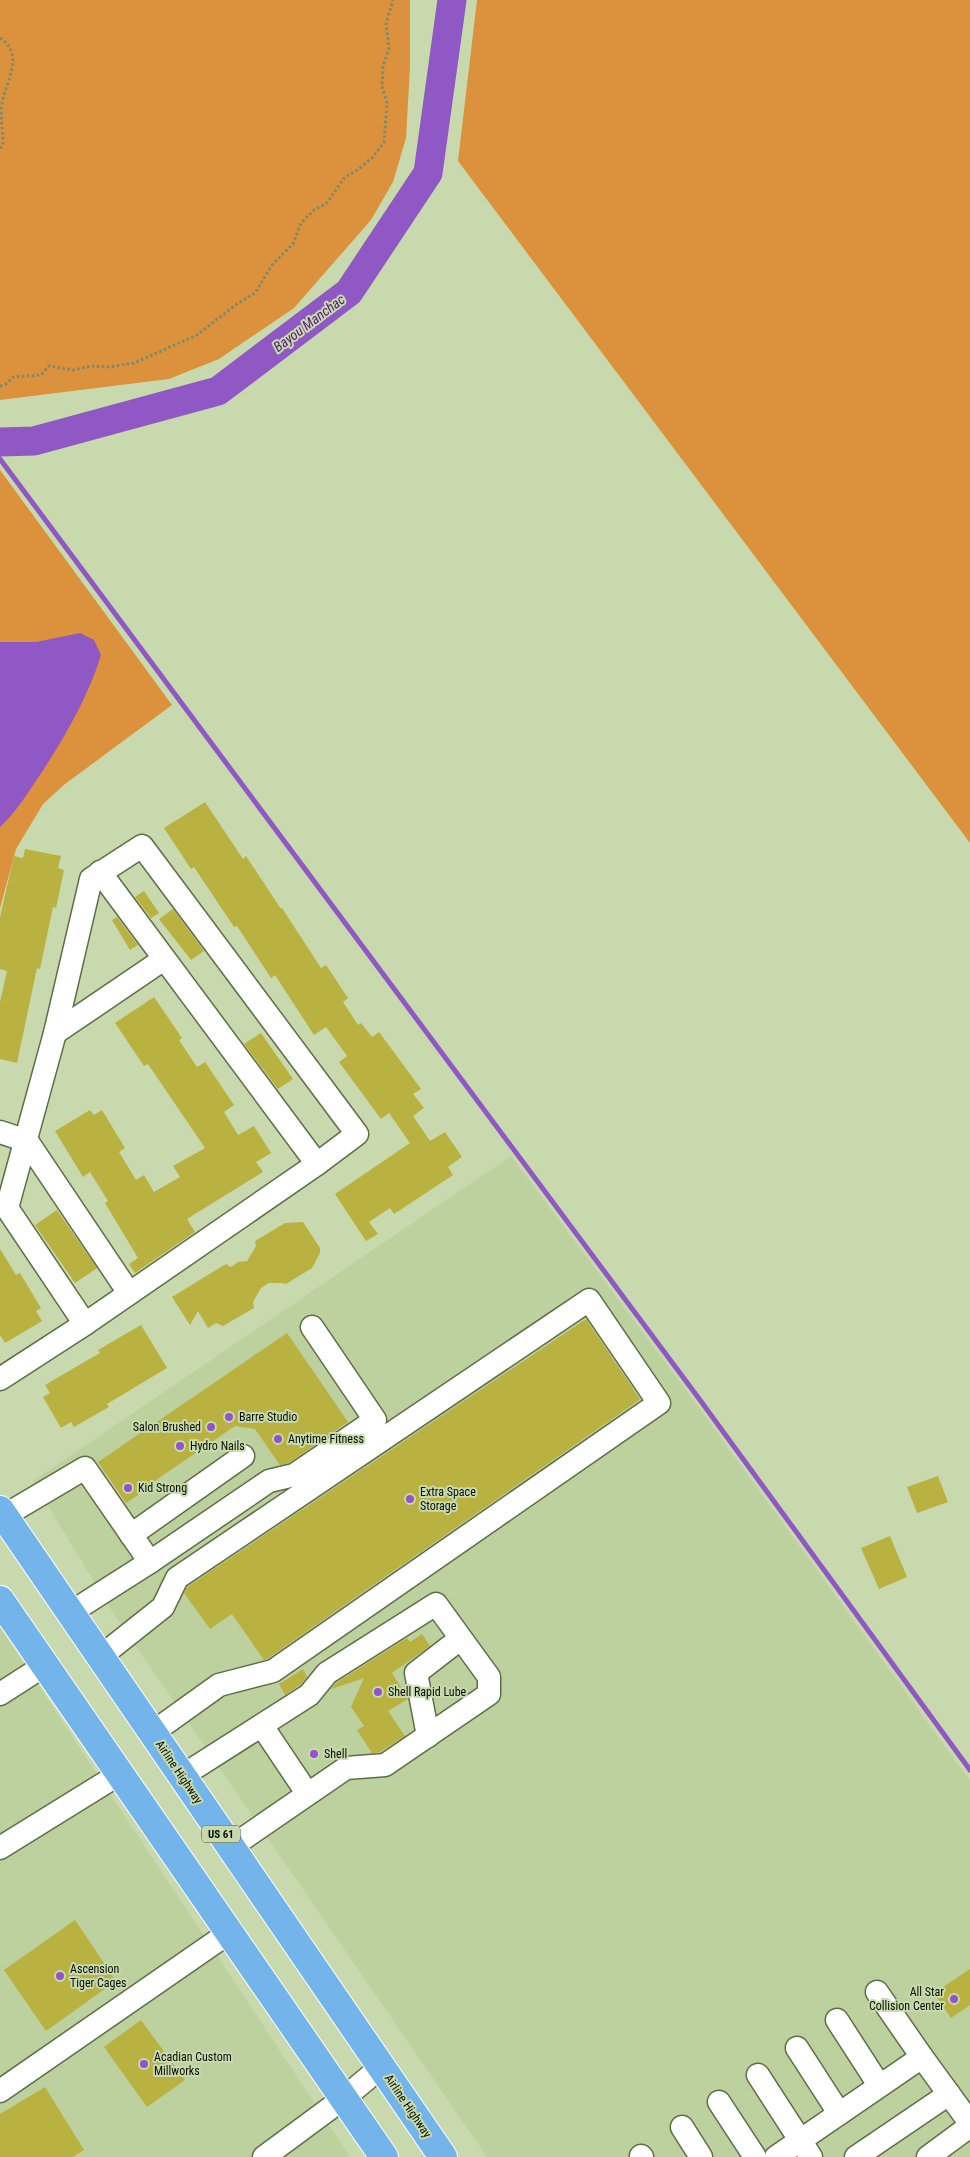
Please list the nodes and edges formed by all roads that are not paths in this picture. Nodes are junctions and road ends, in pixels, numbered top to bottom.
1 (100, 872) junction
2 (164, 959) junction
3 (55, 1033) junction
4 (0, 1132) edge
5 (27, 1141) junction
6 (317, 1164) junction
7 (129, 1293) junction
8 (84, 1324) junction
9 (312, 1327) dead end
10 (0, 1379) edge
11 (243, 1456) dead end
12 (2, 1513) edge
13 (131, 1535) junction
14 (150, 1562) junction
15 (0, 1600) edge
16 (70, 1613) junction
17 (460, 1639) junction
18 (100, 1657) junction
19 (45, 1665) junction
20 (0, 1694) edge
21 (262, 1726) junction
22 (152, 1733) junction
23 (428, 1736) junction
24 (121, 1773) junction
25 (182, 1776) junction
26 (307, 1793) junction
27 (230, 1847) junction
28 (0, 1848) edge
29 (230, 1932) junction
30 (877, 1992) dead end
31 (837, 2020) dead end
32 (797, 2048) dead end
33 (922, 2057) junction
34 (381, 2066) junction
35 (758, 2075) dead end
36 (879, 2085) junction
37 (0, 2091) edge
38 (949, 2094) junction
39 (344, 2098) junction
40 (719, 2102) dead end
41 (839, 2113) junction
42 (970, 2122) edge
43 (970, 2126) edge
44 (682, 2127) dead end
45 (805, 2149) edge
46 (264, 2157) edge
47 (384, 2157) edge
48 (443, 2157) edge
49 (701, 2157) edge
50 (755, 2157) edge
51 (776, 2157) edge
52 (856, 2157) edge
53 (928, 2157) edge

1 - 2 lane
1 - 3 lane
1 - 6 lane
2 - 3 lane
2 - 6 lane
3 - 5 lane
4 - 5 lane
5 - 7 lane
5 - 8 lane
6 - 7 lane
7 - 8 lane
8 - 10 lane
9 - 14 lane
11 - 13 lane
12 - 13 lane
12 - 16 highway, Airline Highway / US 61
13 - 14 lane
14 - 16 lane
15 - 19 highway
16 - 18 highway, Airline Highway / US 61
17 - 21 lane
17 - 23 lane
17 - 23 lane
18 - 22 highway, Airline Highway / US 61
18 - 22 lane
19 - 20 lane
19 - 24 highway
21 - 25 lane
21 - 26 lane
22 - 25 highway, Airline Highway / US 61
23 - 26 lane
24 - 28 lane
24 - 29 highway
25 - 27 highway, Airline Highway / US 61
26 - 27 lane
27 - 34 highway, Airline Highway / US 61
29 - 37 lane
29 - 39 highway
30 - 33 lane
31 - 36 lane
32 - 41 lane
33 - 36 lane
33 - 38 lane
34 - 39 lane
34 - 48 highway, Airline Highway / US 61
35 - 45 lane
36 - 41 lane
38 - 42 lane
38 - 52 lane
39 - 46 lane
39 - 47 highway
40 - 50 lane
41 - 45 lane
43 - 53 lane
44 - 49 lane
45 - 51 lane

